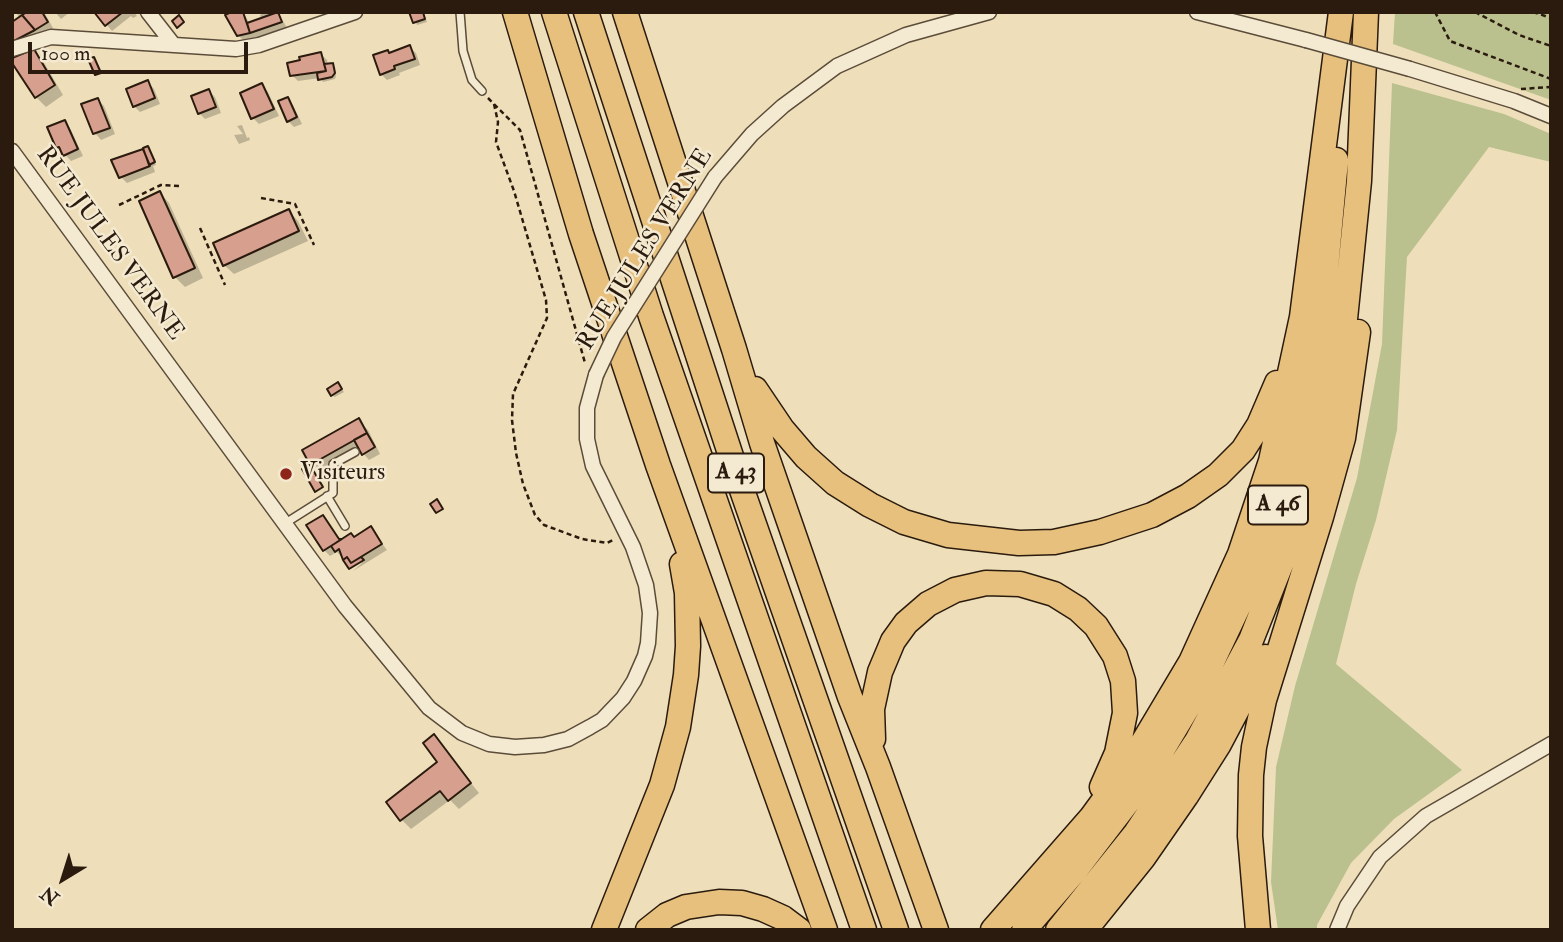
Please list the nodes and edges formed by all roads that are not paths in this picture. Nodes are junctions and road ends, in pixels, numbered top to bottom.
1 (148, 12) edge
2 (355, 12) edge
3 (460, 12) edge
4 (515, 12) edge
5 (554, 12) edge
6 (586, 12) edge
7 (625, 12) edge
8 (989, 12) edge
9 (1197, 12) edge
10 (1342, 12) edge
11 (1366, 12) edge
12 (173, 44) junction
13 (12, 49) edge
14 (482, 92) road end
15 (1363, 97) junction
16 (1551, 116) edge
17 (12, 151) edge
18 (1302, 317) junction
19 (734, 349) junction
20 (355, 452) dead end
21 (658, 465) junction
22 (327, 496) junction
23 (1321, 517) junction
24 (284, 524) junction
25 (345, 526) dead end
26 (1551, 744) edge
27 (878, 767) junction
28 (1069, 842) junction
29 (604, 930) edge
30 (648, 930) edge
31 (799, 930) edge
32 (825, 930) edge
33 (863, 930) edge
34 (896, 930) edge
35 (936, 930) edge
36 (993, 930) edge
37 (1024, 930) edge
38 (1058, 930) edge
39 (1085, 930) edge
40 (1258, 930) edge
41 (1338, 930) edge

1 - 12 street
2 - 12 street
3 - 14 lane
4 - 21 highway
5 - 33 highway, A 43
6 - 34 highway, A 43
7 - 19 highway
8 - 24 street, RUE JULES VERNE, bridge
9 - 16 street, bridge
10 - 18 highway
10 - 37 highway, A 46
11 - 15 highway, A 46
12 - 13 street
15 - 23 highway
15 - 38 highway, A 46
17 - 24 street, RUE JULES VERNE
18 - 19 highway
18 - 28 highway
19 - 27 highway
20 - 22 lane
21 - 29 highway
21 - 32 highway
22 - 24 lane
22 - 25 lane
23 - 39 highway
23 - 40 highway
26 - 41 street
27 - 28 highway
27 - 35 highway
28 - 36 highway
30 - 31 highway

